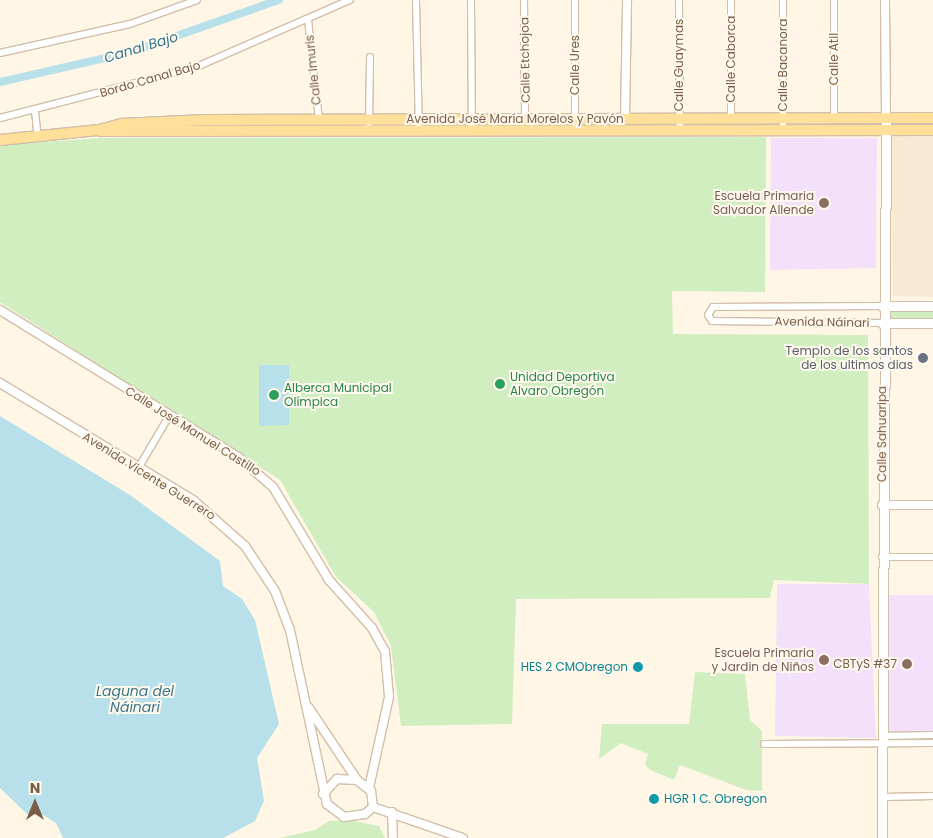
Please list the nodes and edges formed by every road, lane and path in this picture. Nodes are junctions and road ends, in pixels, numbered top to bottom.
1 (197, 0) edge
2 (350, 0) edge
3 (416, 0) edge
4 (471, 0) edge
5 (524, 0) edge
6 (575, 0) edge
7 (627, 0) edge
8 (680, 0) edge
9 (731, 0) edge
10 (783, 0) edge
11 (834, 0) edge
12 (885, 0) edge
13 (308, 20) junction
14 (0, 53) edge
15 (370, 57) dead end
16 (35, 111) junction
17 (0, 118) edge
18 (886, 118) junction
19 (933, 118) edge
20 (525, 119) junction
21 (576, 119) junction
22 (625, 119) junction
23 (679, 119) junction
24 (731, 119) junction
25 (783, 119) junction
26 (834, 119) junction
27 (319, 120) junction
28 (420, 124) junction
29 (266, 125) junction
30 (369, 125) junction
31 (472, 125) junction
32 (680, 130) junction
33 (783, 130) junction
34 (885, 130) junction
35 (933, 130) edge
36 (575, 131) junction
37 (38, 138) junction
38 (0, 140) edge
39 (882, 306) junction
40 (933, 306) edge
41 (0, 310) edge
42 (882, 323) junction
43 (933, 323) edge
44 (0, 383) edge
45 (170, 416) junction
46 (139, 467) junction
47 (882, 505) junction
48 (933, 505) edge
49 (882, 557) junction
50 (933, 557) edge
51 (309, 708) junction
52 (933, 735) edge
53 (882, 740) junction
54 (933, 743) edge
55 (764, 744) dead end
56 (357, 780) junction
57 (368, 788) junction
58 (323, 794) junction
59 (933, 796) edge
60 (883, 797) junction
61 (373, 807) junction
62 (392, 812) junction
63 (393, 838) edge
64 (463, 838) edge
65 (882, 838) edge

1 - 14 street
2 - 13 street, Bordo Canal Bajo
3 - 28 street
4 - 31 street
5 - 20 street, Calle Etchojoa
6 - 21 street, Calle Ures
7 - 22 street
8 - 23 street, Calle Guaymas
9 - 24 street, Calle Caborca
10 - 25 street, Calle Bacanora
11 - 26 street, Calle Atil
12 - 18 street, Calle Sahuaripa
13 - 16 street, Bordo Canal Bajo
13 - 27 street, Calle Imuris
15 - 30 street
16 - 17 street, Bordo Canal Bajo
16 - 37 street
18 - 19 main road, Avenida José María Morelos y Pavón
18 - 26 main road, Avenida José María Morelos y Pavón
18 - 34 main road, Calle Sahuaripa
20 - 21 main road, Avenida José María Morelos y Pavón
20 - 31 main road, Avenida José María Morelos y Pavón
21 - 22 main road, Avenida José María Morelos y Pavón
21 - 36 street, Calle Ures
22 - 23 main road, Avenida José María Morelos y Pavón
23 - 24 main road, Avenida José María Morelos y Pavón
23 - 32 street, Calle Guaymas
24 - 25 main road, Avenida José María Morelos y Pavón
25 - 26 main road, Avenida José María Morelos y Pavón
25 - 33 street, Calle Bacanora
27 - 29 main road, Avenida José María Morelos y Pavón
27 - 30 main road, Avenida José María Morelos y Pavón
28 - 30 main road, Avenida José María Morelos y Pavón
28 - 31 main road, Avenida José María Morelos y Pavón
29 - 30 main road, Avenida José María Morelos y Pavón
29 - 37 main road, Avenida José María Morelos y Pavón
31 - 36 main road, Avenida José María Morelos y Pavón
32 - 33 main road, Avenida José María Morelos y Pavón
32 - 36 main road, Avenida José María Morelos y Pavón
33 - 34 main road, Avenida José María Morelos y Pavón
34 - 35 main road, Avenida José María Morelos y Pavón
34 - 39 main road, Calle Sahuaripa
37 - 38 main road, Avenida José María Morelos y Pavón
39 - 40 main road, Avenida Náinari
39 - 42 main road, Calle Sahuaripa
39 - 42 street, Avenida Náinari
41 - 45 street, Calle José Manuel Castillo
42 - 43 main road, Avenida Náinari
42 - 47 main road, Calle Sahuaripa
44 - 46 street, Avenida Vicente Guerrero
45 - 46 street
45 - 57 street, Calle José Manuel Castillo
46 - 51 street, Avenida Vicente Guerrero
47 - 48 street
47 - 49 main road, Calle Sahuaripa
49 - 50 street
49 - 53 main road, Calle Sahuaripa
51 - 56 street, Avenida Vicente Guerrero
51 - 58 street, Avenida Vicente Guerrero
52 - 53 street
53 - 54 street
53 - 55 street
53 - 60 main road, Calle Sahuaripa
56 - 57 street, Avenida Vicente Guerrero
56 - 58 street
57 - 61 street
58 - 61 street, Avenida Vicente Guerrero
59 - 60 street
60 - 65 main road, Calle Sahuaripa
61 - 62 street
62 - 63 street
62 - 64 street

